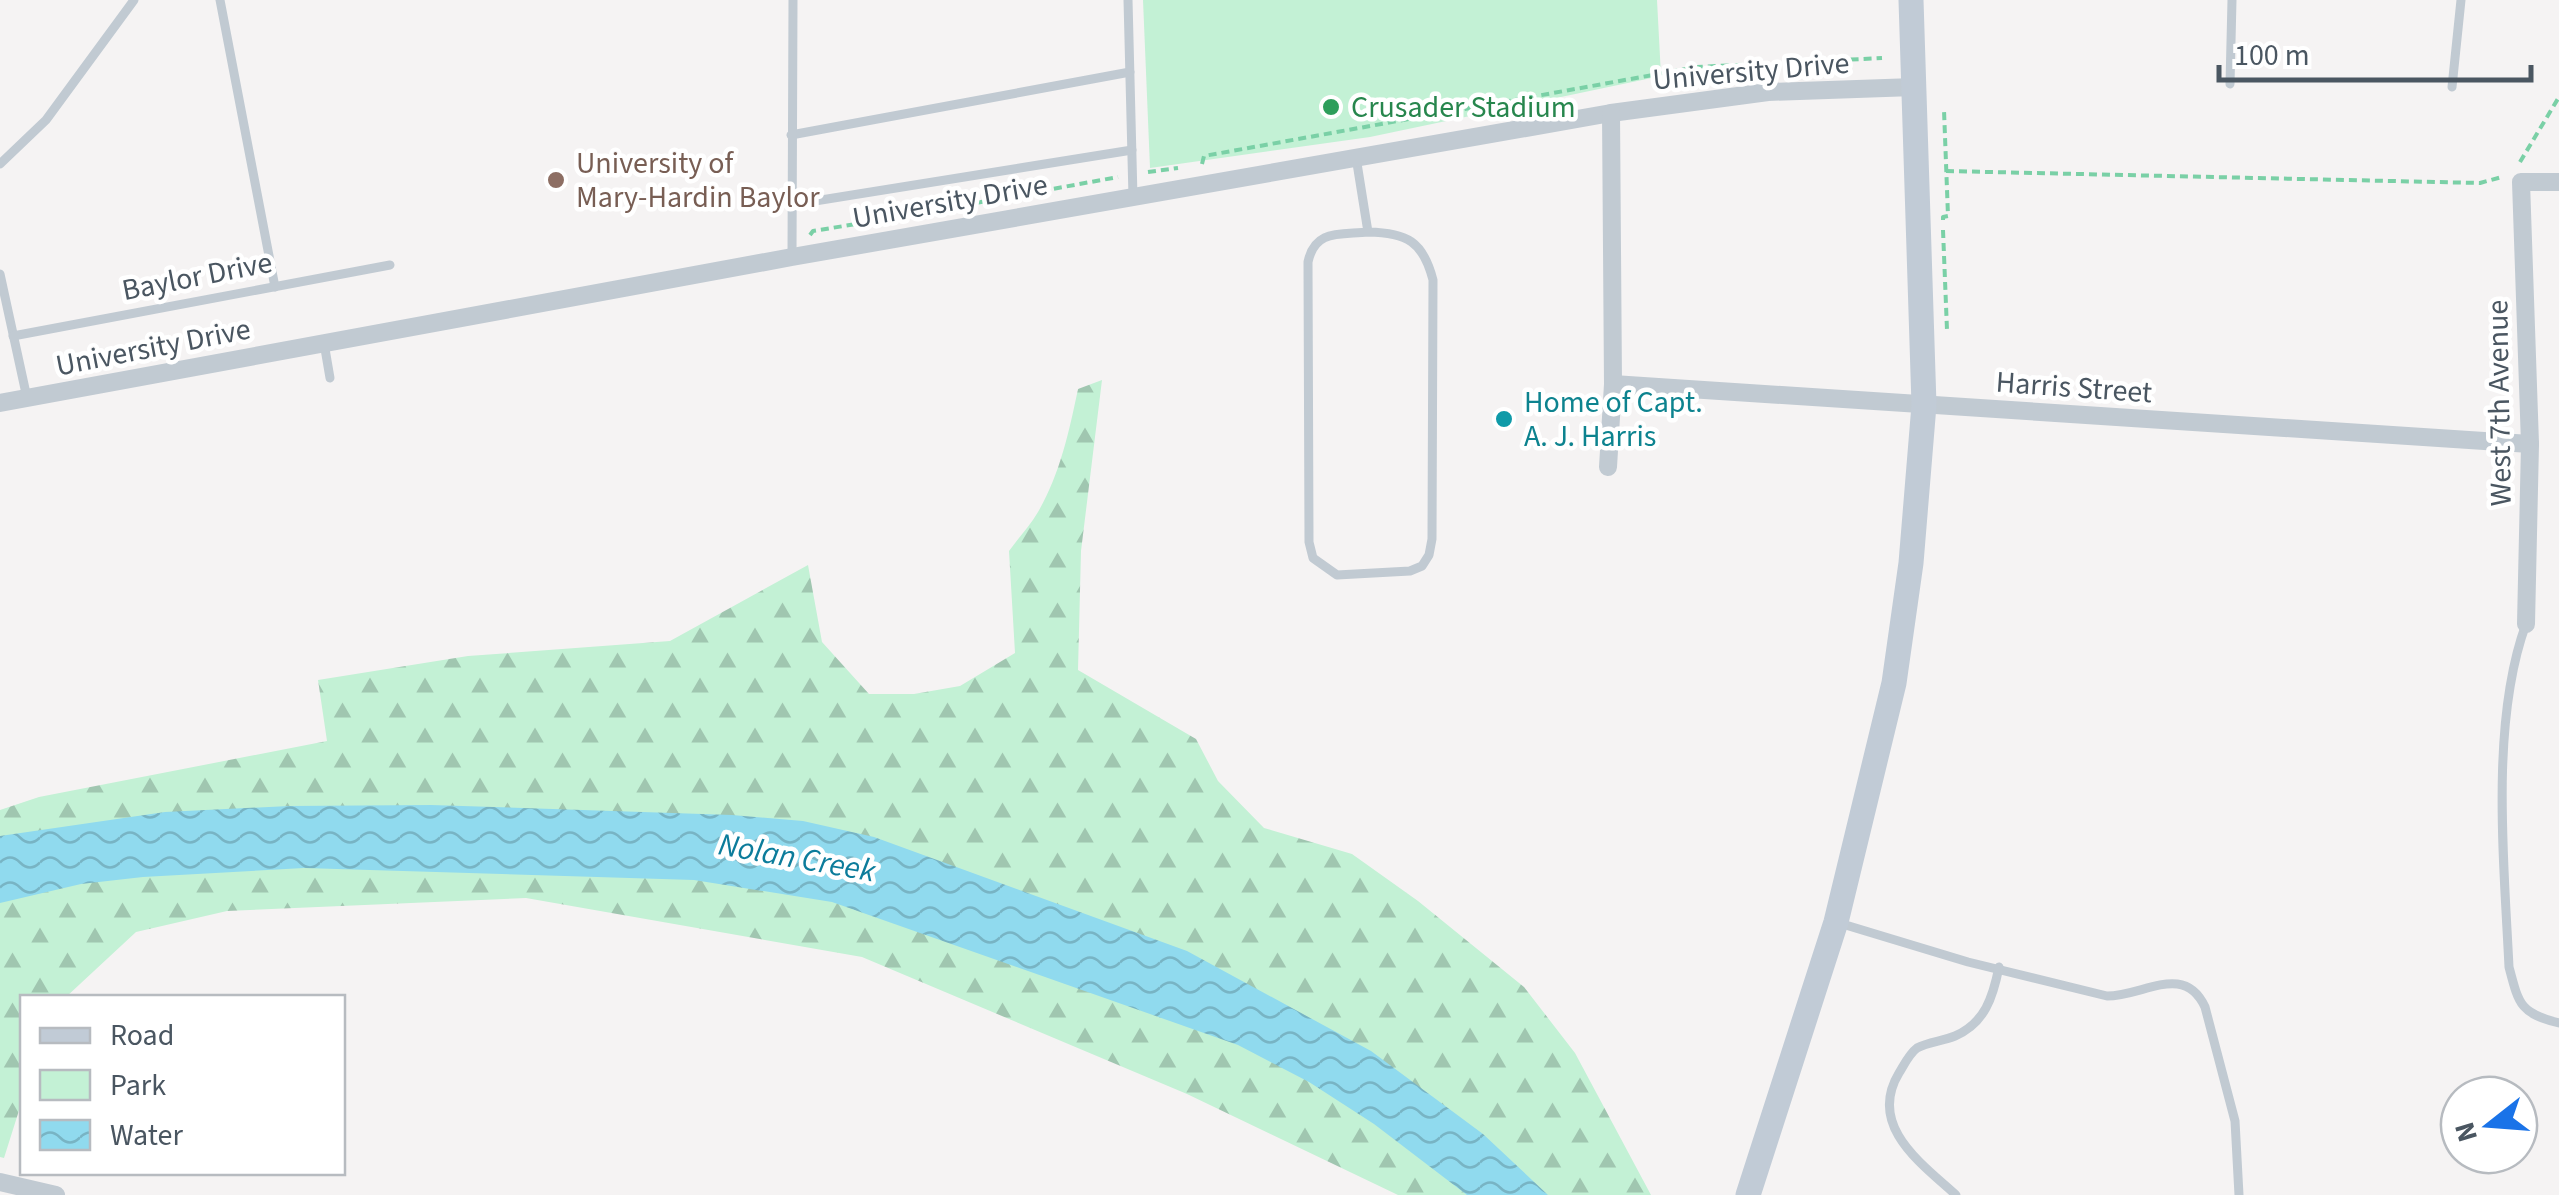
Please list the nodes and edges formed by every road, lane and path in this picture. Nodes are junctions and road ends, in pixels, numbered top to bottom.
1 (134, 0) edge
2 (220, 0) edge
3 (793, 0) edge
4 (1128, 0) edge
5 (1911, 0) edge
6 (2232, 0) edge
7 (2460, 0) edge
8 (1882, 58) dead end
9 (1130, 72) junction
10 (2230, 84) dead end
11 (1914, 87) junction
12 (2452, 87) dead end
13 (2559, 97) edge
14 (1944, 110) dead end
15 (1612, 112) junction
16 (791, 135) junction
17 (1132, 150) junction
18 (1356, 157) junction
19 (0, 164) edge
20 (1203, 164) dead end
21 (1185, 166) dead end
22 (1946, 172) junction
23 (1133, 174) junction
24 (2514, 175) junction
25 (2559, 182) edge
26 (1133, 196) junction
27 (790, 206) junction
28 (924, 212) dead end
29 (886, 219) dead end
30 (1368, 232) junction
31 (792, 257) junction
32 (390, 265) dead end
33 (0, 274) edge
34 (275, 287) junction
35 (13, 336) junction
36 (1946, 339) dead end
37 (324, 343) junction
38 (330, 378) dead end
39 (1614, 384) junction
40 (27, 399) junction
41 (0, 404) edge
42 (1924, 404) junction
43 (2530, 444) junction
44 (1608, 467) dead end
45 (2526, 624) joint
46 (1836, 922) junction
47 (1999, 967) junction
48 (2559, 1023) edge
49 (0, 1182) edge
50 (56, 1195) edge
51 (1748, 1195) edge
52 (1956, 1195) edge
53 (2239, 1195) edge

1 - 19 lane
2 - 34 lane
3 - 16 lane
4 - 9 lane
5 - 11 street
6 - 10 lane
7 - 12 lane
8 - 20 path
9 - 16 lane
9 - 17 lane
11 - 15 street, University Drive
11 - 42 street
13 - 24 path
14 - 22 path
15 - 18 street, University Drive
15 - 39 street
16 - 27 lane
17 - 23 lane
17 - 27 lane
18 - 26 street, University Drive
18 - 30 lane
21 - 23 path
22 - 24 path
22 - 36 path
23 - 26 lane
23 - 28 path
24 - 25 street
24 - 43 street, West 7th Avenue
26 - 31 street, University Drive
27 - 31 lane
29 - 31 path
30 - 30 lane
31 - 37 street, University Drive
32 - 34 lane, Baylor Drive
33 - 35 lane
34 - 35 lane, Baylor Drive
35 - 40 lane
37 - 38 lane
37 - 40 street, University Drive
39 - 42 street, Harris Street
39 - 44 street
40 - 41 street, University Drive
42 - 43 street, Harris Street
42 - 46 street
43 - 45 street, West 7th Avenue
45 - 48 lane
46 - 47 lane
46 - 51 street
47 - 52 lane
47 - 53 lane
49 - 50 street

